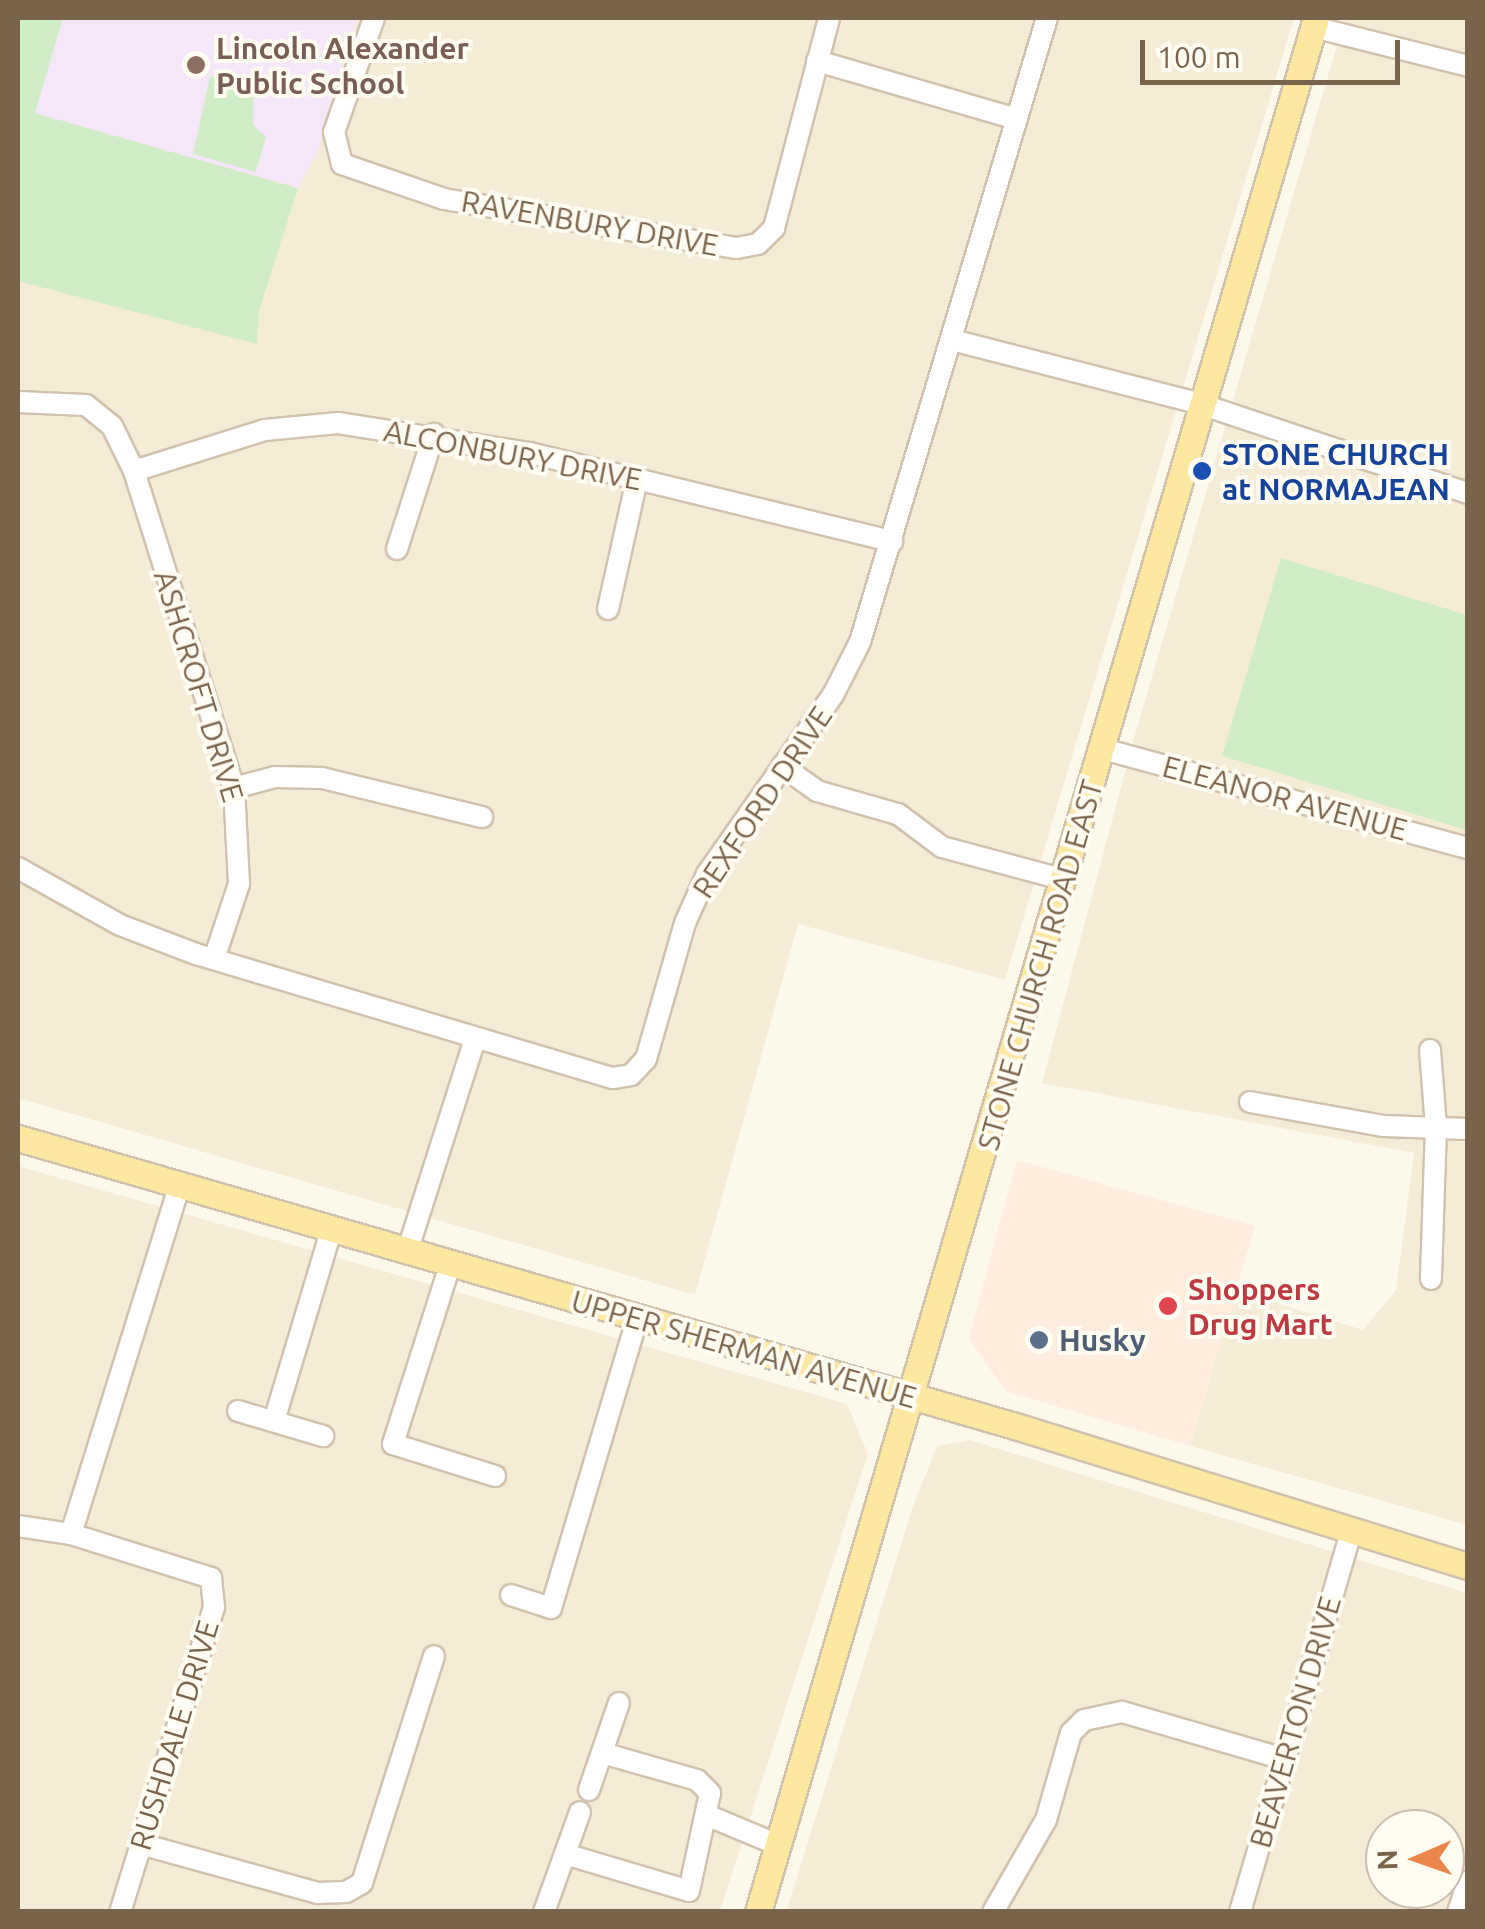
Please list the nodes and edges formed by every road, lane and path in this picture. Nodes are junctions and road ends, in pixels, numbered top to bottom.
1 (374, 18) edge
2 (829, 18) edge
3 (1047, 18) edge
4 (1315, 22) edge
5 (817, 61) junction
6 (1468, 66) edge
7 (1017, 119) junction
8 (952, 340) junction
9 (18, 402) edge
10 (1202, 405) junction
11 (434, 434) junction
12 (134, 472) junction
13 (636, 479) junction
14 (1468, 494) edge
15 (892, 541) junction
16 (397, 549) dead end
17 (608, 609) dead end
18 (1103, 749) junction
19 (782, 766) junction
20 (234, 788) junction
21 (482, 817) dead end
22 (1468, 848) edge
23 (18, 868) edge
24 (1065, 880) junction
25 (214, 959) junction
26 (475, 1039) junction
27 (1430, 1050) dead end
28 (1250, 1102) dead end
29 (1436, 1126) junction
30 (1468, 1129) edge
31 (18, 1138) edge
32 (180, 1185) junction
33 (332, 1228) junction
34 (408, 1249) junction
35 (451, 1262) junction
36 (1430, 1279) dead end
37 (637, 1319) junction
38 (914, 1398) junction
39 (238, 1411) dead end
40 (274, 1422) junction
41 (323, 1436) dead end
42 (495, 1476) dead end
43 (18, 1526) edge
44 (1351, 1533) junction
45 (71, 1534) junction
46 (1468, 1566) edge
47 (511, 1595) dead end
48 (434, 1656) dead end
49 (619, 1703) dead end
50 (602, 1753) junction
51 (1284, 1759) junction
52 (589, 1790) dead end
53 (580, 1812) dead end
54 (709, 1816) junction
55 (141, 1844) junction
56 (778, 1844) junction
57 (564, 1854) junction
58 (1468, 1882) edge
59 (120, 1912) edge
60 (544, 1912) edge
61 (758, 1912) edge
62 (993, 1912) edge
63 (1240, 1912) edge
64 (1458, 1912) edge

1 - 5 street, RAVENBURY DRIVE
2 - 5 street, RAVENBURY DRIVE
3 - 7 street, REXFORD DRIVE
4 - 6 street
4 - 10 main road, STONE CHURCH ROAD EAST
5 - 7 street
7 - 8 street, REXFORD DRIVE
8 - 10 street
8 - 15 street, REXFORD DRIVE
9 - 12 street, ASHCROFT DRIVE
10 - 14 street
10 - 18 main road, STONE CHURCH ROAD EAST
11 - 12 street, ALCONBURY DRIVE
11 - 13 street, ALCONBURY DRIVE
11 - 16 street
12 - 20 street, ASHCROFT DRIVE
13 - 15 street, ALCONBURY DRIVE
13 - 17 street
15 - 19 street, REXFORD DRIVE
18 - 22 street, ELEANOR AVENUE
18 - 24 main road, STONE CHURCH ROAD EAST
19 - 24 street
19 - 26 street, REXFORD DRIVE
20 - 21 street
20 - 25 street, ASHCROFT DRIVE
23 - 25 street, REXFORD DRIVE
24 - 38 main road, STONE CHURCH ROAD EAST
25 - 26 street, REXFORD DRIVE
26 - 34 street
27 - 29 street
28 - 29 street
29 - 30 street
29 - 36 street
31 - 32 main road, UPPER SHERMAN AVENUE
32 - 33 main road, UPPER SHERMAN AVENUE
32 - 45 street
33 - 34 main road, UPPER SHERMAN AVENUE
33 - 40 street
34 - 35 main road, UPPER SHERMAN AVENUE
35 - 37 main road, UPPER SHERMAN AVENUE
35 - 42 street
37 - 38 main road, UPPER SHERMAN AVENUE
37 - 47 street
38 - 44 main road, UPPER SHERMAN AVENUE
38 - 56 main road, STONE CHURCH ROAD EAST
39 - 40 street
40 - 41 street
43 - 45 street, RUSHDALE DRIVE
44 - 46 main road, UPPER SHERMAN AVENUE
44 - 51 street, BEAVERTON DRIVE
45 - 55 street, RUSHDALE DRIVE
48 - 55 street
49 - 50 street
50 - 52 street
50 - 54 street
51 - 62 street
51 - 63 street, BEAVERTON DRIVE
53 - 57 street
54 - 56 street
54 - 57 street
55 - 59 street, RUSHDALE DRIVE
56 - 61 main road, STONE CHURCH ROAD EAST
57 - 60 street
58 - 64 street

